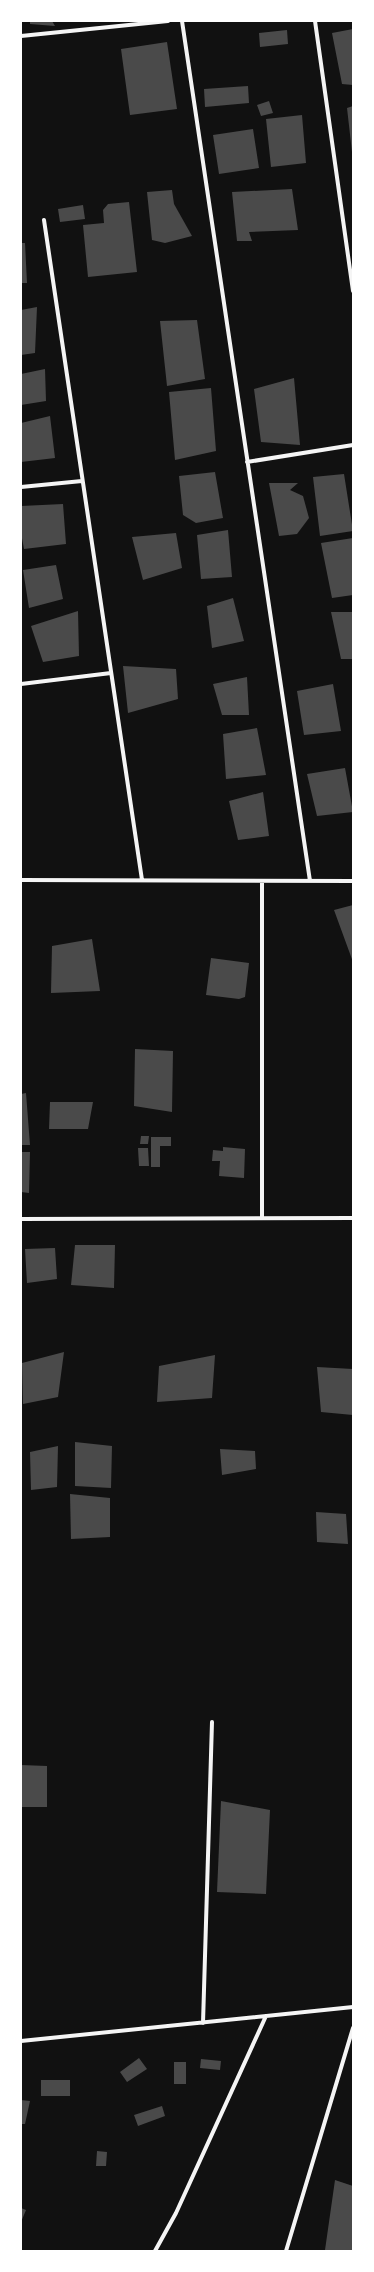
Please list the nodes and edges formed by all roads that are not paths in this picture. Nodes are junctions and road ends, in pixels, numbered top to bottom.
1 (168, 21) edge
2 (182, 21) edge
3 (315, 21) edge
4 (21, 36) edge
5 (44, 220) dead end
6 (353, 291) edge
7 (353, 445) edge
8 (248, 462) junction
9 (82, 481) junction
10 (21, 487) edge
11 (111, 673) junction
12 (21, 684) edge
13 (21, 880) edge
14 (142, 880) junction
15 (262, 881) junction
16 (310, 881) junction
17 (353, 881) edge
18 (262, 1218) junction
19 (353, 1218) edge
20 (21, 1219) edge
21 (212, 1722) dead end
22 (353, 2007) edge
23 (266, 2016) junction
24 (203, 2023) junction
25 (353, 2028) edge
26 (21, 2041) edge
27 (156, 2251) edge
28 (286, 2251) edge

1 - 4 street
2 - 8 street
3 - 6 street
5 - 9 street
7 - 8 street
8 - 16 street
9 - 10 street
9 - 11 street
11 - 12 street
11 - 14 street
13 - 14 street
14 - 15 street
15 - 16 street
15 - 18 street
16 - 17 street
18 - 19 street
18 - 20 street
21 - 24 street
22 - 23 street
23 - 24 street
23 - 27 street
24 - 26 street
25 - 28 street

